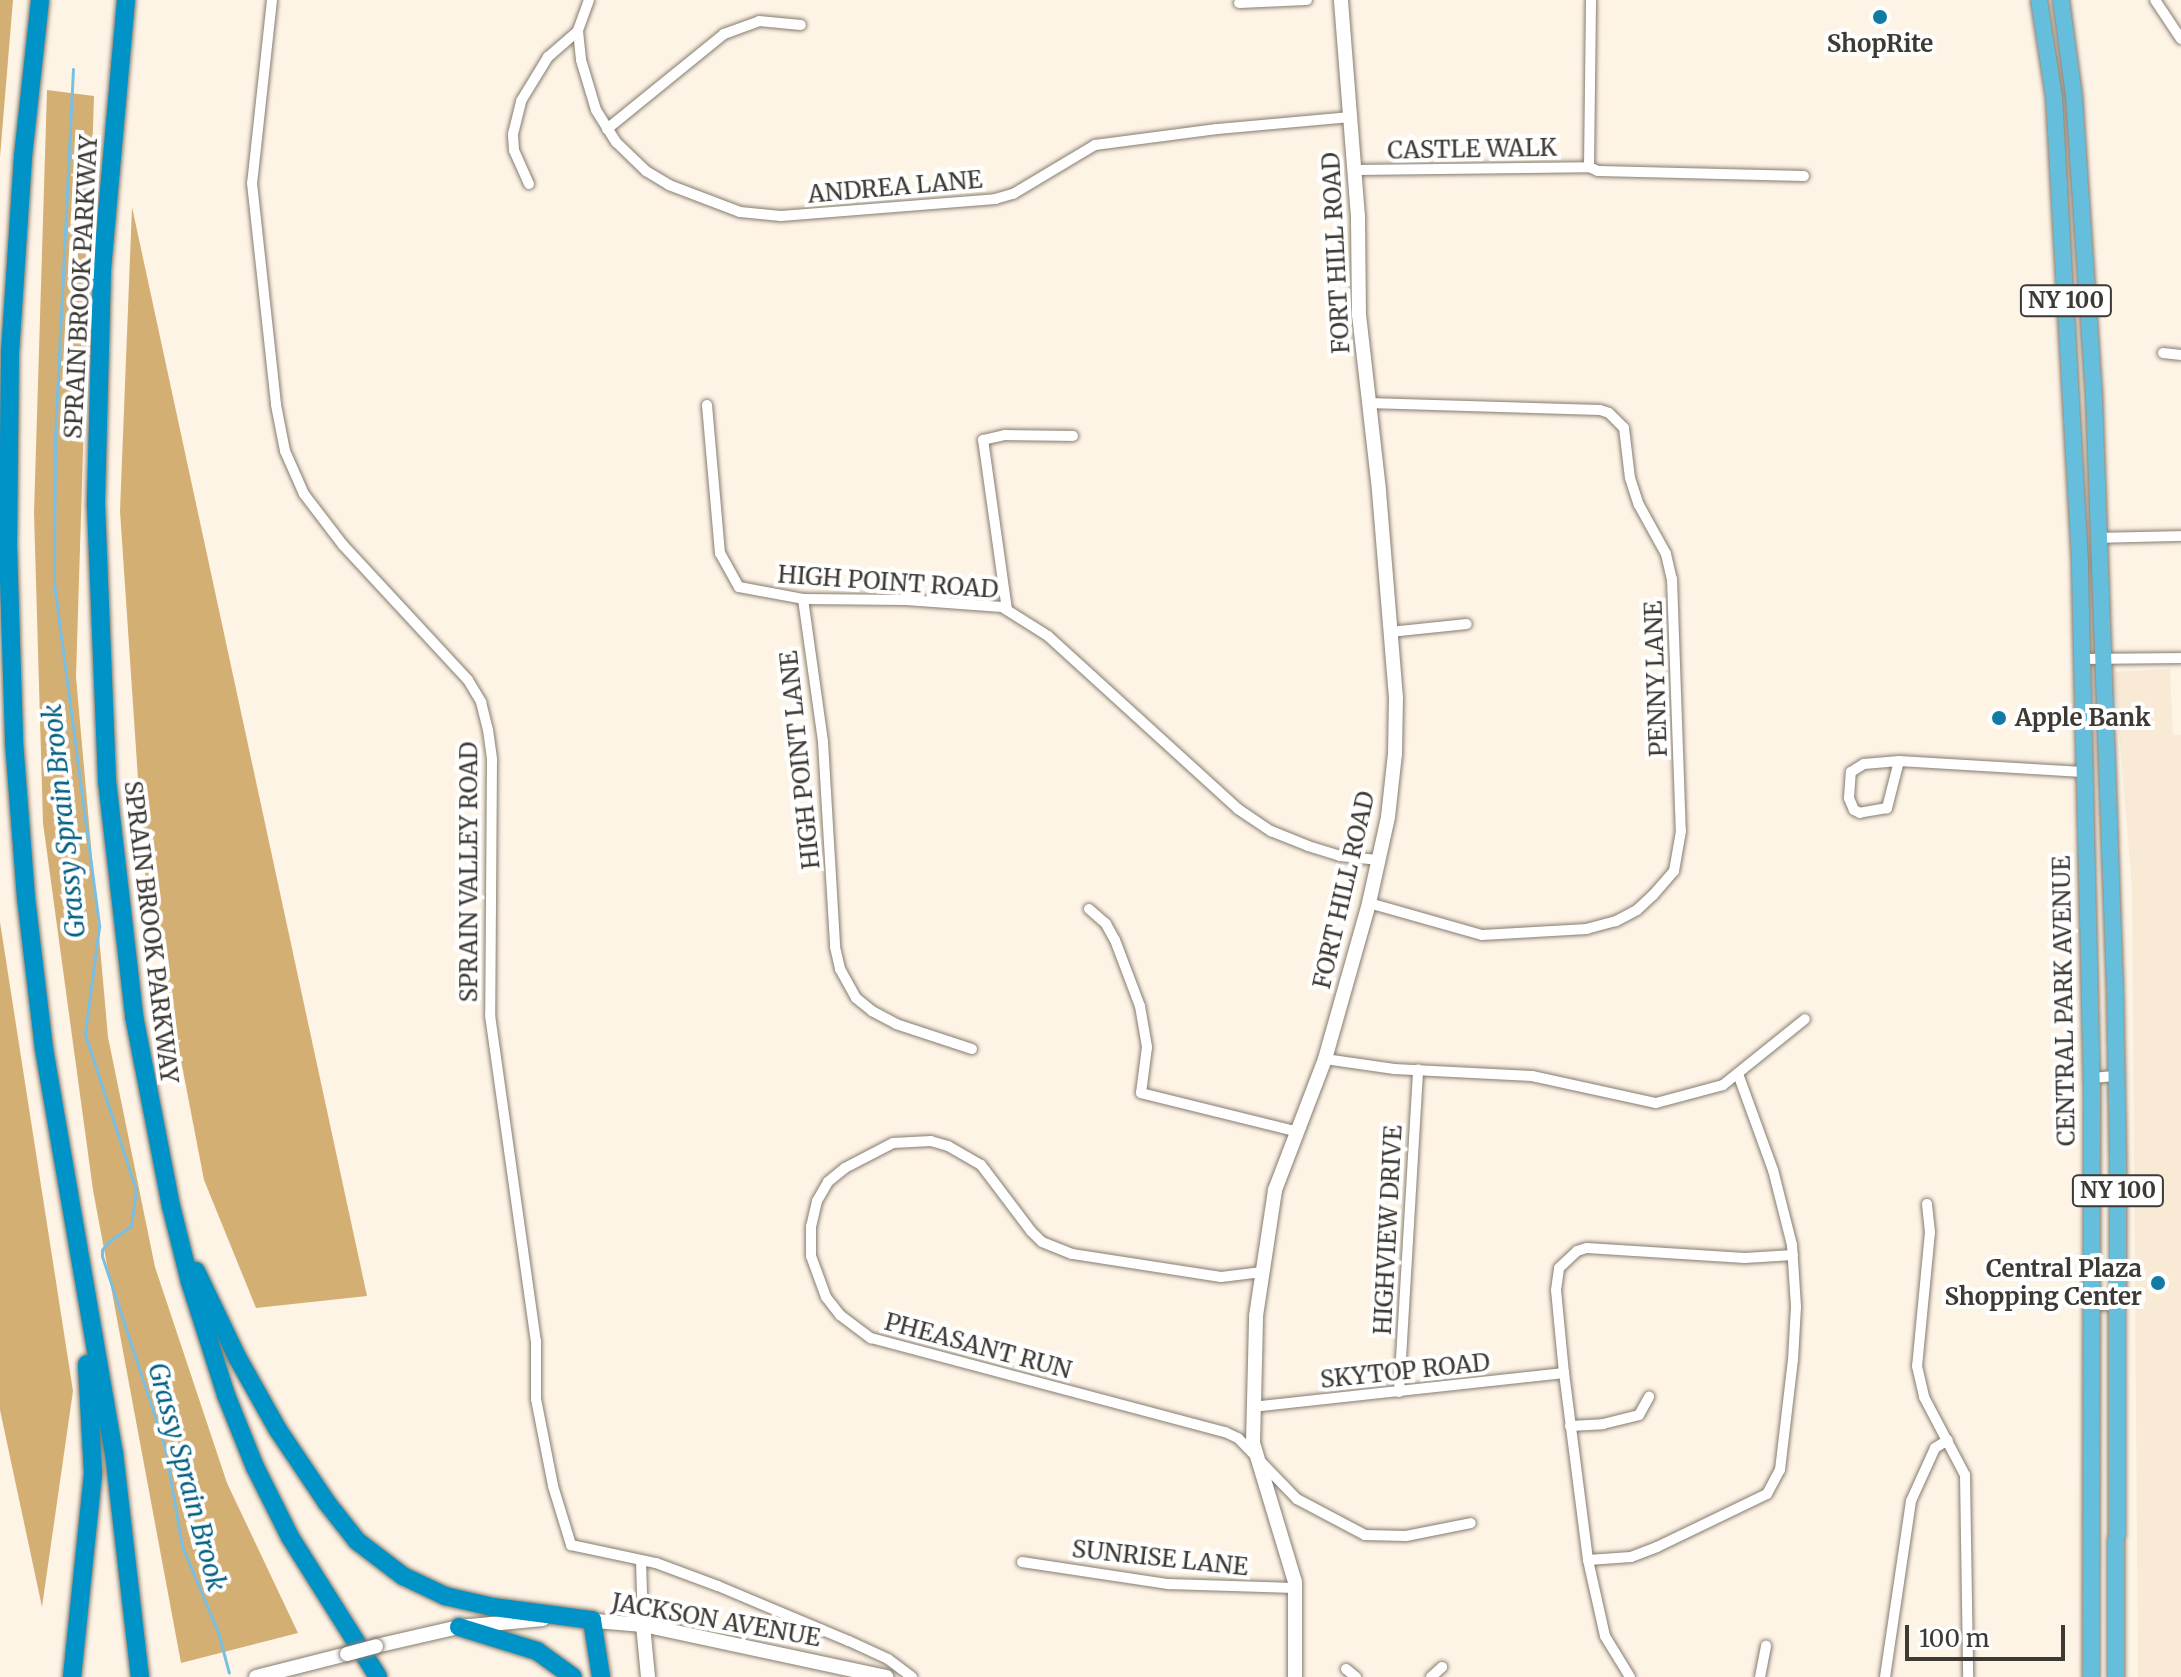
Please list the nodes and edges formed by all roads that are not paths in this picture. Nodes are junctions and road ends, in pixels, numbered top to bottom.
1 (40, 0) edge
2 (126, 0) edge
3 (272, 0) edge
4 (589, 0) edge
5 (1307, 0) edge
6 (1341, 0) edge
7 (1591, 0) edge
8 (2039, 0) edge
9 (2061, 0) edge
10 (2155, 0) edge
11 (1239, 3) dead end
12 (801, 25) dead end
13 (578, 31) junction
14 (2181, 39) edge
15 (1351, 117) junction
16 (607, 129) junction
17 (1589, 167) junction
18 (1356, 170) junction
19 (1804, 176) dead end
20 (529, 184) dead end
21 (2163, 353) dead end
22 (2181, 355) edge
23 (1368, 403) junction
24 (707, 405) dead end
25 (1073, 436) dead end
26 (2181, 536) edge
27 (2099, 538) junction
28 (803, 599) junction
29 (1007, 610) junction
30 (1467, 624) dead end
31 (1390, 632) junction
32 (2181, 658) edge
33 (2083, 659) junction
34 (2103, 661) junction
35 (1899, 761) junction
36 (2083, 772) junction
37 (1377, 860) junction
38 (1369, 903) junction
39 (1089, 909) dead end
40 (1805, 1019) dead end
41 (972, 1049) dead end
42 (1325, 1059) junction
43 (1418, 1070) junction
44 (1738, 1074) junction
45 (2117, 1076) junction
46 (2092, 1078) junction
47 (1295, 1131) junction
48 (1927, 1204) dead end
49 (176, 1228) junction
50 (76, 1242) junction
51 (1793, 1255) junction
52 (1262, 1272) junction
53 (2091, 1305) junction
54 (2117, 1305) junction
55 (1564, 1373) junction
56 (1399, 1392) junction
57 (1649, 1397) dead end
58 (1252, 1407) junction
59 (1570, 1426) junction
60 (1948, 1440) junction
61 (1256, 1456) junction
62 (2089, 1521) junction
63 (1471, 1523) dead end
64 (2115, 1527) junction
65 (1588, 1560) junction
66 (641, 1561) junction
67 (1022, 1562) dead end
68 (1295, 1588) junction
69 (592, 1620) junction
70 (643, 1625) junction
71 (459, 1627) junction
72 (1766, 1646) dead end
73 (1442, 1667) dead end
74 (1346, 1669) dead end
75 (1293, 1674) edge
76 (72, 1677) edge
77 (140, 1677) edge
78 (256, 1677) edge
79 (378, 1677) edge
80 (573, 1677) edge
81 (601, 1677) edge
82 (648, 1677) edge
83 (886, 1677) edge
84 (912, 1677) edge
85 (1356, 1677) edge
86 (1431, 1677) edge
87 (1630, 1677) edge
88 (1760, 1677) edge
89 (1885, 1677) edge
90 (1968, 1677) edge
91 (2091, 1677) edge
92 (2116, 1677) edge

1 - 50 highway
2 - 49 highway, SPRAIN BROOK PARKWAY
3 - 66 street, SPRAIN VALLEY ROAD
4 - 13 street
5 - 11 street
6 - 15 street, FORT HILL ROAD
7 - 17 street, CASTLE WALK
8 - 33 main road, NY 100
9 - 27 main road, NY 100
10 - 14 street
12 - 16 street
13 - 16 street, ANDREA LANE
13 - 20 street
15 - 16 street, ANDREA LANE
15 - 18 street, FORT HILL ROAD
17 - 18 street, CASTLE WALK
17 - 19 street, CASTLE WALK
18 - 23 street, FORT HILL ROAD
21 - 22 street
23 - 31 street, FORT HILL ROAD
23 - 38 street, PENNY LANE
24 - 28 street, HIGH POINT ROAD
25 - 29 street
26 - 27 street
27 - 34 main road, NY 100
28 - 29 street, HIGH POINT ROAD
28 - 41 street, HIGH POINT LANE
29 - 37 street, HIGH POINT ROAD
30 - 31 street
31 - 37 street, FORT HILL ROAD
32 - 34 street
33 - 34 street
33 - 36 main road, CENTRAL PARK AVENUE / NY 100
34 - 45 main road, CENTRAL PARK AVENUE / NY 100
35 - 35 street
35 - 36 street
36 - 46 main road, CENTRAL PARK AVENUE / NY 100
37 - 38 street, FORT HILL ROAD
38 - 42 street, FORT HILL ROAD
39 - 47 street
40 - 44 street
42 - 43 street
42 - 47 street, FORT HILL ROAD
43 - 44 street
43 - 56 street, HIGHVIEW DRIVE
44 - 51 street
45 - 46 street
45 - 54 main road, CENTRAL PARK AVENUE / NY 100
46 - 53 main road, CENTRAL PARK AVENUE / NY 100
47 - 52 street, FORT HILL ROAD
48 - 60 street
49 - 69 highway
49 - 79 highway, SPRAIN BROOK PARKWAY
50 - 76 highway
50 - 77 highway
51 - 55 street
51 - 65 street
52 - 58 street, FORT HILL ROAD
52 - 61 street, PHEASANT RUN
53 - 54 street
53 - 62 main road, CENTRAL PARK AVENUE / NY 100
54 - 64 main road, CENTRAL PARK AVENUE / NY 100
55 - 56 street, SKYTOP ROAD
55 - 59 street
56 - 58 street, SKYTOP ROAD
57 - 59 street
58 - 61 street, FORT HILL ROAD
59 - 65 street
60 - 89 street
60 - 90 street
61 - 63 street, PHEASANT RUN
61 - 68 street, FORT HILL ROAD
62 - 64 street
62 - 91 main road, CENTRAL PARK AVENUE / NY 100
64 - 92 main road, CENTRAL PARK AVENUE / NY 100
65 - 87 street
66 - 70 street
66 - 84 street
67 - 68 street, SUNRISE LANE
68 - 75 street, FORT HILL ROAD
69 - 70 street, JACKSON AVENUE
69 - 71 street, JACKSON AVENUE
69 - 81 highway
70 - 82 street
70 - 83 street, JACKSON AVENUE
71 - 78 street, JACKSON AVENUE, bridge
71 - 80 highway
72 - 88 street
73 - 86 street
74 - 85 street

